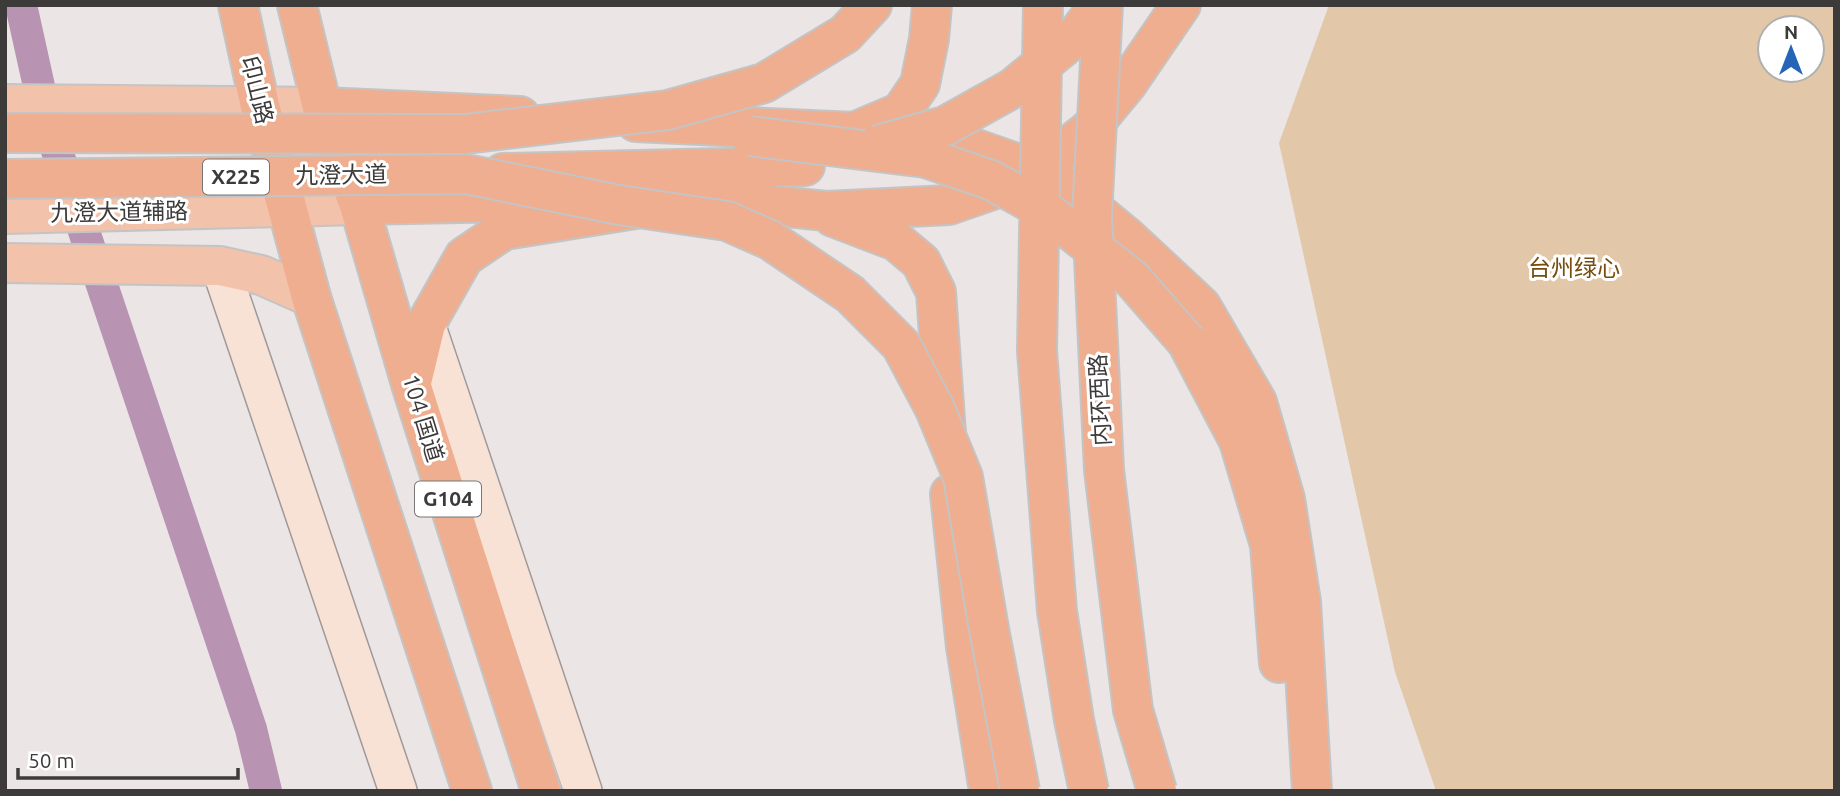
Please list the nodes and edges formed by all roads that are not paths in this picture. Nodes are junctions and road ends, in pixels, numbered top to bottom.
1 (238, 5) edge
2 (297, 5) edge
3 (872, 5) edge
4 (932, 5) edge
5 (1043, 5) edge
6 (1101, 5) edge
7 (1181, 5) edge
8 (5, 104) edge
9 (260, 106) junction
10 (321, 107) junction
11 (854, 132) junction
12 (5, 133) edge
13 (465, 134) junction
14 (1039, 171) junction
15 (466, 174) junction
16 (5, 179) edge
17 (700, 198) junction
18 (359, 205) junction
19 (288, 208) junction
20 (815, 211) junction
21 (5, 214) edge
22 (23, 263) edge
23 (220, 266) junction
24 (311, 297) junction
25 (426, 324) junction
26 (411, 384) junction
27 (398, 791) edge
28 (472, 791) edge
29 (541, 791) edge
30 (583, 791) edge
31 (989, 791) edge
32 (1020, 791) edge
33 (1089, 791) edge
34 (1157, 791) edge
35 (1290, 791) edge
36 (1312, 791) edge

1 - 9 highway, 印山路 / G104
2 - 10 highway, G104
3 - 13 highway, bridge
4 - 11 highway
5 - 33 highway, bridge
6 - 15 highway, bridge
6 - 34 highway, 内环西路, bridge
7 - 14 highway
8 - 9 main road
9 - 10 main road
9 - 19 highway, 印山路 / G104
10 - 11 highway
10 - 18 highway, G104
11 - 14 highway
12 - 13 highway, 九澄大道 / X225, bridge
13 - 35 highway, bridge
14 - 20 highway
14 - 36 highway
15 - 16 highway, 九澄大道 / X225, bridge
15 - 32 highway, bridge
17 - 18 highway
17 - 20 highway
17 - 25 highway
18 - 19 main road, 九澄大道辅路
18 - 26 highway, 104 国道 / G104
19 - 21 main road, 九澄大道辅路
19 - 24 highway, 印山路 / G104
20 - 31 highway
22 - 23 main road
23 - 24 main road
23 - 27 main road
24 - 28 highway, G104
25 - 26 highway
25 - 30 main road
26 - 29 highway, 104 国道 / G104

